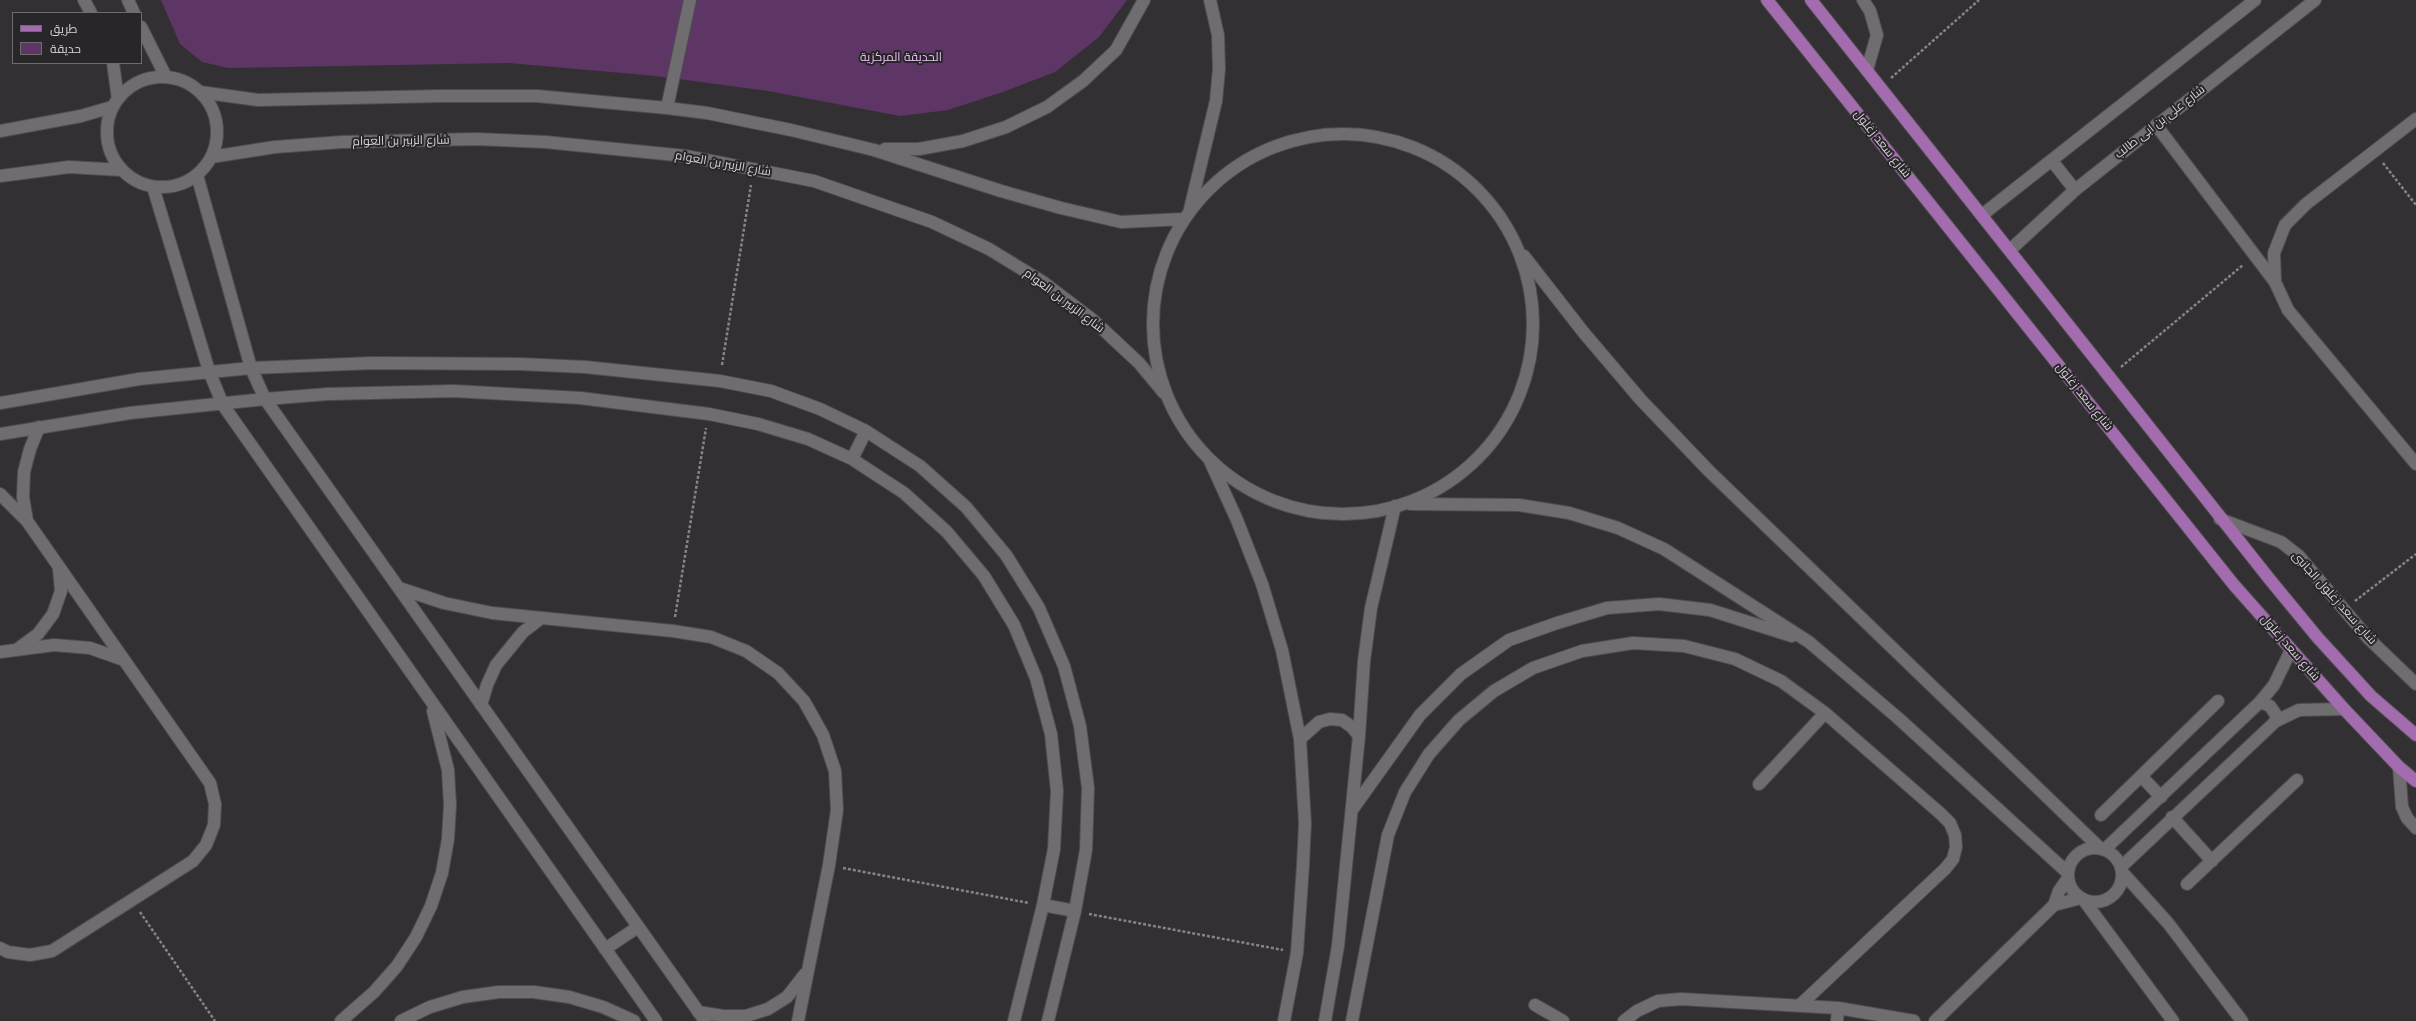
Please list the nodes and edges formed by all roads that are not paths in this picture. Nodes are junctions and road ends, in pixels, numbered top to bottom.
1 (84, 0) edge
2 (128, 0) edge
3 (690, 0) edge
4 (1144, 0) edge
5 (1210, 0) edge
6 (1767, 0) edge
7 (1811, 0) edge
8 (1863, 0) edge
9 (2255, 0) edge
10 (2315, 0) edge
11 (90, 12) edge
12 (134, 12) edge
13 (142, 29) edge
14 (113, 64) edge
15 (1867, 70) junction
16 (166, 77) junction
17 (200, 92) junction
18 (115, 103) junction
19 (667, 108) junction
20 (2416, 119) edge
21 (2156, 126) junction
22 (0, 130) edge
23 (874, 150) junction
24 (211, 157) junction
25 (2052, 161) junction
26 (122, 170) junction
27 (197, 175) junction
28 (0, 176) edge
29 (153, 187) junction
30 (2075, 190) junction
31 (1982, 215) junction
32 (1186, 216) junction
33 (1520, 250) junction
34 (2010, 250) junction
35 (2275, 282) junction
36 (251, 368) junction
37 (209, 372) junction
38 (1168, 398) junction
39 (265, 399) junction
40 (0, 403) edge
41 (223, 405) junction
42 (39, 427) junction
43 (866, 431) junction
44 (0, 434) edge
45 (1209, 458) junction
46 (852, 459) junction
47 (2416, 464) edge
48 (0, 494) edge
49 (1400, 505) junction
50 (2220, 519) junction
51 (27, 521) junction
52 (59, 567) junction
53 (398, 588) junction
54 (540, 619) junction
55 (1809, 642) junction
56 (18, 649) junction
57 (2291, 650) junction
58 (0, 652) edge
59 (124, 660) junction
60 (2416, 684) edge
61 (2218, 701) dead end
62 (431, 702) junction
63 (2260, 702) junction
64 (481, 705) junction
65 (2344, 709) junction
66 (1825, 713) junction
67 (2276, 721) junction
68 (2416, 735) edge
69 (1359, 736) junction
70 (1300, 739) junction
71 (2399, 767) junction
72 (2142, 777) junction
73 (2297, 780) dead end
74 (2416, 781) edge
75 (1759, 784) dead end
76 (2161, 797) junction
77 (1352, 810) junction
78 (2101, 814) dead end
79 (2172, 817) junction
80 (2416, 828) edge
81 (2102, 849) junction
82 (2212, 861) junction
83 (2121, 870) junction
84 (2068, 875) junction
85 (2187, 884) dead end
86 (2082, 899) junction
87 (2054, 905) junction
88 (1043, 906) junction
89 (1075, 912) junction
90 (638, 927) junction
91 (0, 948) edge
92 (605, 949) junction
93 (806, 973) junction
94 (1535, 1005) dead end
95 (1800, 1005) junction
96 (1838, 1008) junction
97 (701, 1017) edge
98 (341, 1021) edge
99 (401, 1021) edge
100 (634, 1021) edge
101 (656, 1021) edge
102 (798, 1021) edge
103 (1014, 1021) edge
104 (1048, 1021) edge
105 (1284, 1021) edge
106 (1325, 1021) edge
107 (1352, 1021) edge
108 (1563, 1021) edge
109 (1624, 1021) edge
110 (1837, 1021) edge
111 (1914, 1021) edge
112 (1935, 1021) edge
113 (2173, 1021) edge
114 (2242, 1021) edge

1 - 11 street
2 - 12 street
3 - 19 street
4 - 23 street
5 - 32 street
6 - 57 main road, شارع سعد زغلول
7 - 15 main road
8 - 15 street
9 - 25 street
10 - 21 street, شارع على بن ابى طالب
13 - 16 street
14 - 18 street
15 - 31 main road
16 - 17 street
16 - 18 street
17 - 19 street
17 - 24 street
18 - 22 street
18 - 26 street
19 - 23 street
20 - 35 street
21 - 30 street, شارع على بن ابى طالب
21 - 35 street
23 - 32 street
24 - 27 street
24 - 38 street, شارع الزبير بن العوام
25 - 30 street
25 - 31 street
26 - 28 street
26 - 29 street
27 - 29 street
27 - 36 street
29 - 37 street
30 - 34 street, شارع على بن ابى طالب
31 - 34 main road
32 - 33 street
32 - 38 street
33 - 49 street
33 - 81 street
34 - 50 main road
35 - 47 street
36 - 37 street
36 - 39 street
36 - 43 street
37 - 40 street
37 - 41 street
38 - 45 street
39 - 41 street
39 - 46 street
39 - 53 street
41 - 42 street
41 - 62 street
42 - 44 street
42 - 51 street
43 - 46 street
43 - 89 street
45 - 49 street
45 - 70 street
46 - 88 street
48 - 51 street
49 - 55 street
49 - 69 street
50 - 60 street, شارع سعد زغلول الجانبى
50 - 68 main road
51 - 52 street
52 - 56 street
52 - 59 street
53 - 54 street
53 - 64 street
54 - 64 street
54 - 93 street
55 - 77 street
55 - 84 street
56 - 58 street
56 - 59 street
57 - 63 street
57 - 65 main road, شارع سعد زغلول
59 - 91 street
61 - 72 street
62 - 92 street
62 - 98 street
63 - 67 street
63 - 76 street
64 - 90 street
65 - 67 street
65 - 71 main road, شارع سعد زغلول
66 - 75 street
66 - 95 street
66 - 107 street
67 - 79 street
69 - 70 street
69 - 77 street
70 - 105 street
71 - 74 main road, شارع سعد زغلول
71 - 80 street
72 - 76 street
72 - 78 street
73 - 82 street
76 - 81 street
77 - 106 street
79 - 82 street
79 - 83 street
81 - 83 street
81 - 84 street
82 - 85 street
83 - 86 street
83 - 114 street
84 - 86 street
84 - 87 street
86 - 87 street
86 - 113 street
87 - 112 street
88 - 89 street
88 - 103 street
89 - 104 street
90 - 92 street
90 - 97 street
92 - 101 street
93 - 97 street
93 - 102 street
94 - 108 street
95 - 96 street
95 - 109 street
96 - 110 street
96 - 111 street
99 - 100 street

